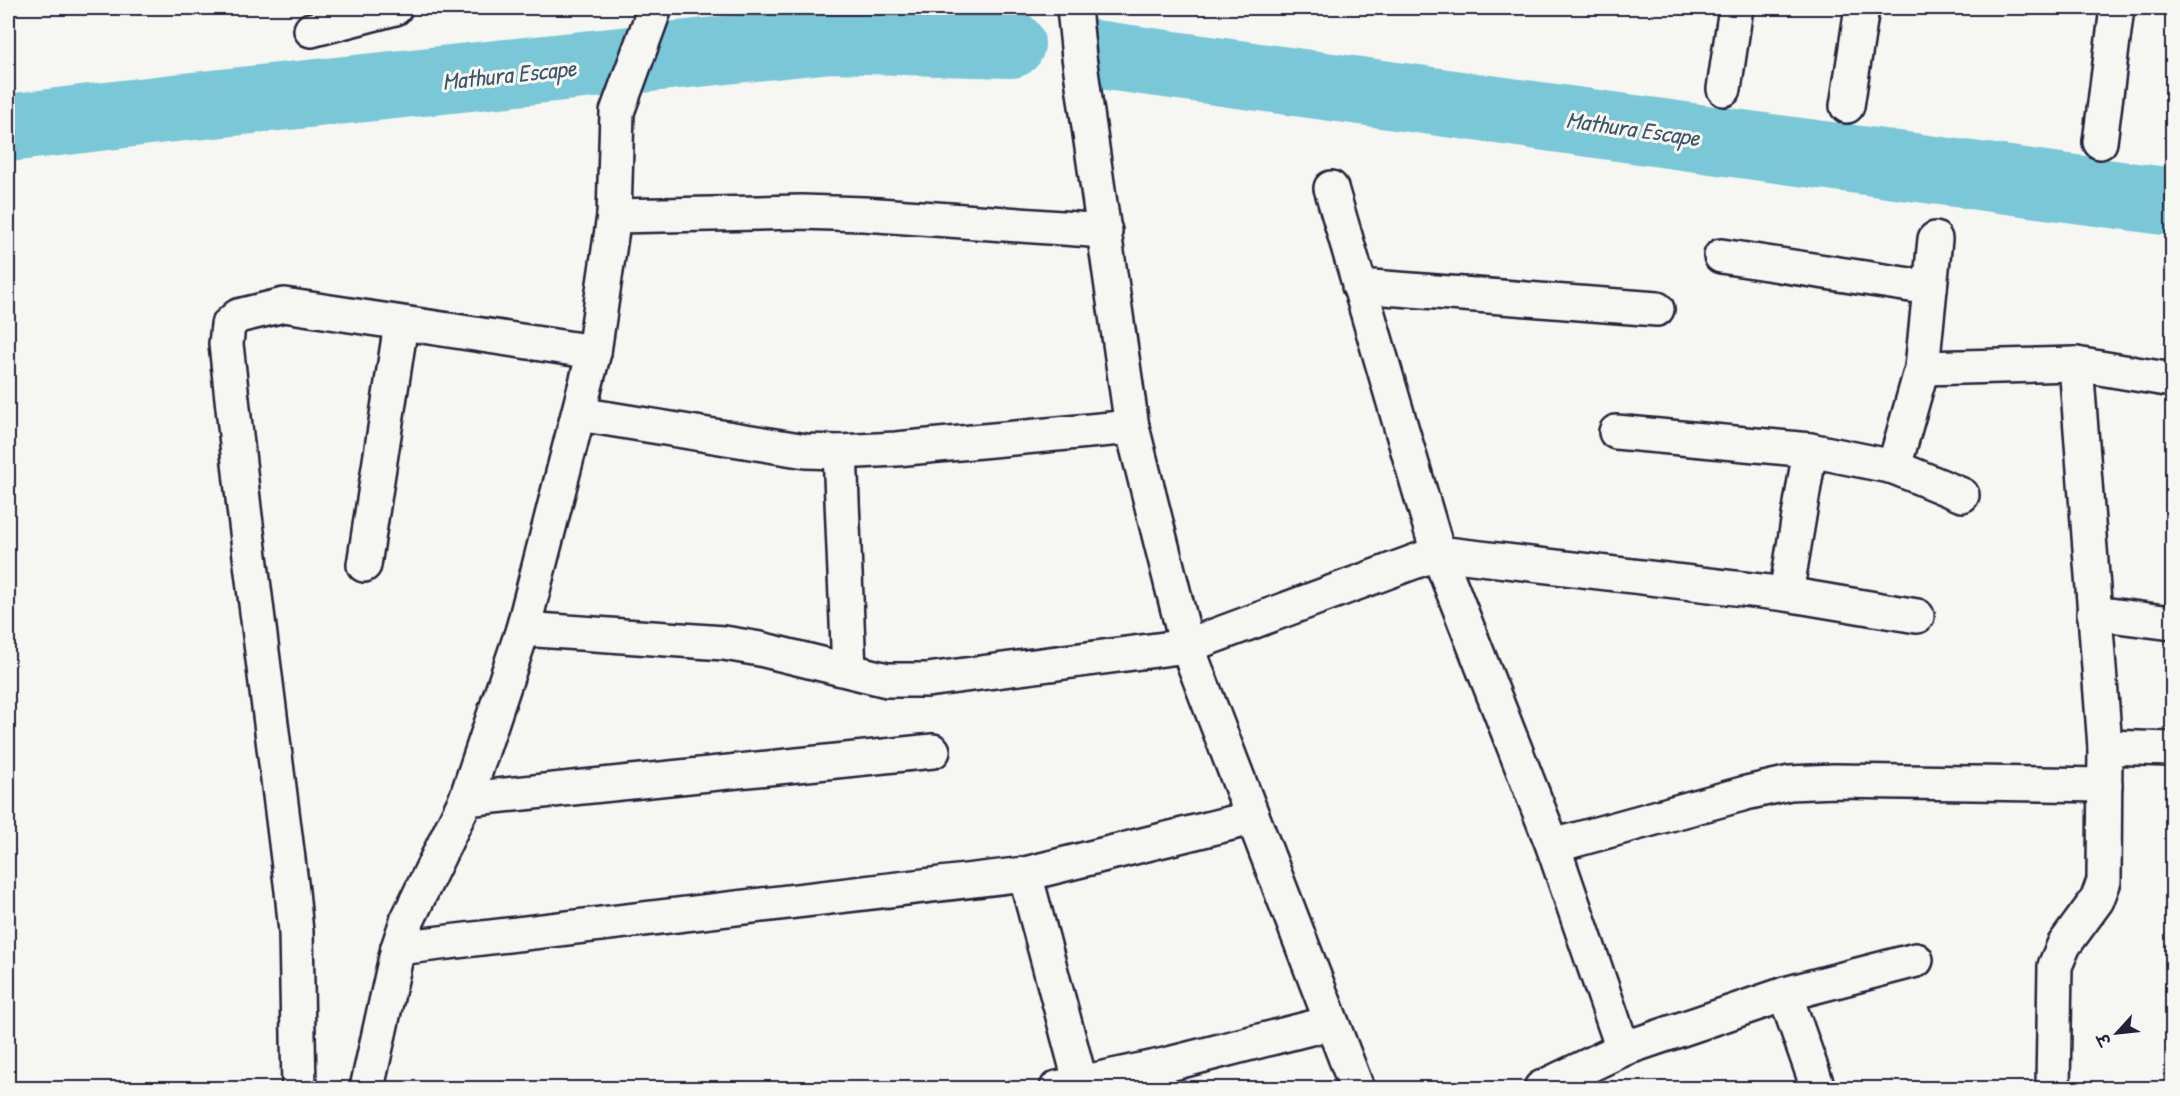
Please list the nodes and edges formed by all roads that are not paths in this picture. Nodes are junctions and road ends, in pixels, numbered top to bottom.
1 (395, 8) edge
2 (655, 8) edge
3 (1074, 8) edge
4 (1736, 8) edge
5 (1862, 8) edge
6 (2117, 8) edge
7 (311, 30) dead end
8 (1724, 90) dead end
9 (1847, 106) dead end
10 (2100, 142) dead end
11 (1330, 188) dead end
12 (614, 216) junction
13 (1105, 231) junction
14 (1935, 239) dead end
15 (1720, 256) dead end
16 (1359, 286) junction
17 (1930, 288) junction
18 (1657, 309) dead end
19 (400, 324) junction
20 (594, 352) junction
21 (2076, 364) junction
22 (1922, 368) junction
23 (2172, 380) edge
24 (579, 414) junction
25 (1132, 427) junction
26 (1616, 432) dead end
27 (1810, 450) junction
28 (840, 452) junction
29 (1894, 467) junction
30 (1962, 495) dead end
31 (1438, 553) junction
32 (364, 566) dead end
33 (1786, 594) junction
34 (2094, 613) junction
35 (1917, 616) dead end
36 (2172, 623) edge
37 (523, 629) junction
38 (1187, 646) junction
39 (849, 670) junction
40 (2105, 747) junction
41 (2172, 749) edge
42 (933, 751) dead end
43 (2105, 785) junction
44 (466, 799) junction
45 (1252, 818) junction
46 (1554, 846) junction
47 (1024, 874) junction
48 (398, 948) junction
49 (1916, 960) dead end
50 (1785, 994) junction
51 (1330, 1023) junction
52 (1623, 1049) junction
53 (1073, 1087) edge
54 (299, 1089) edge
55 (367, 1089) edge
56 (1357, 1089) edge
57 (1541, 1089) edge
58 (1818, 1089) edge
59 (2053, 1089) edge

1 - 7 street
2 - 12 street
3 - 13 street
4 - 8 street
5 - 9 street
6 - 10 street
11 - 16 street
12 - 13 street
12 - 20 street
13 - 25 street
14 - 17 street
15 - 17 street
16 - 18 street
16 - 31 street
17 - 22 street
19 - 20 street
19 - 32 street
19 - 54 street
20 - 24 street
21 - 22 street
21 - 23 street
21 - 34 street
22 - 29 street
24 - 28 street
24 - 37 street
25 - 28 street
25 - 38 street
26 - 27 street
27 - 29 street
27 - 33 street
28 - 39 street
29 - 30 street
31 - 33 street
31 - 38 street
31 - 46 street
33 - 35 street
34 - 36 street
34 - 40 street
37 - 39 street
37 - 44 street
38 - 39 street
38 - 45 street
40 - 41 street
40 - 43 street
42 - 44 street
43 - 46 street
43 - 59 street
44 - 48 street
45 - 47 street
45 - 51 street
46 - 52 street
47 - 48 street
47 - 53 street
48 - 55 street
49 - 50 street
50 - 52 street
50 - 58 street
51 - 53 street
51 - 56 street
52 - 57 street

